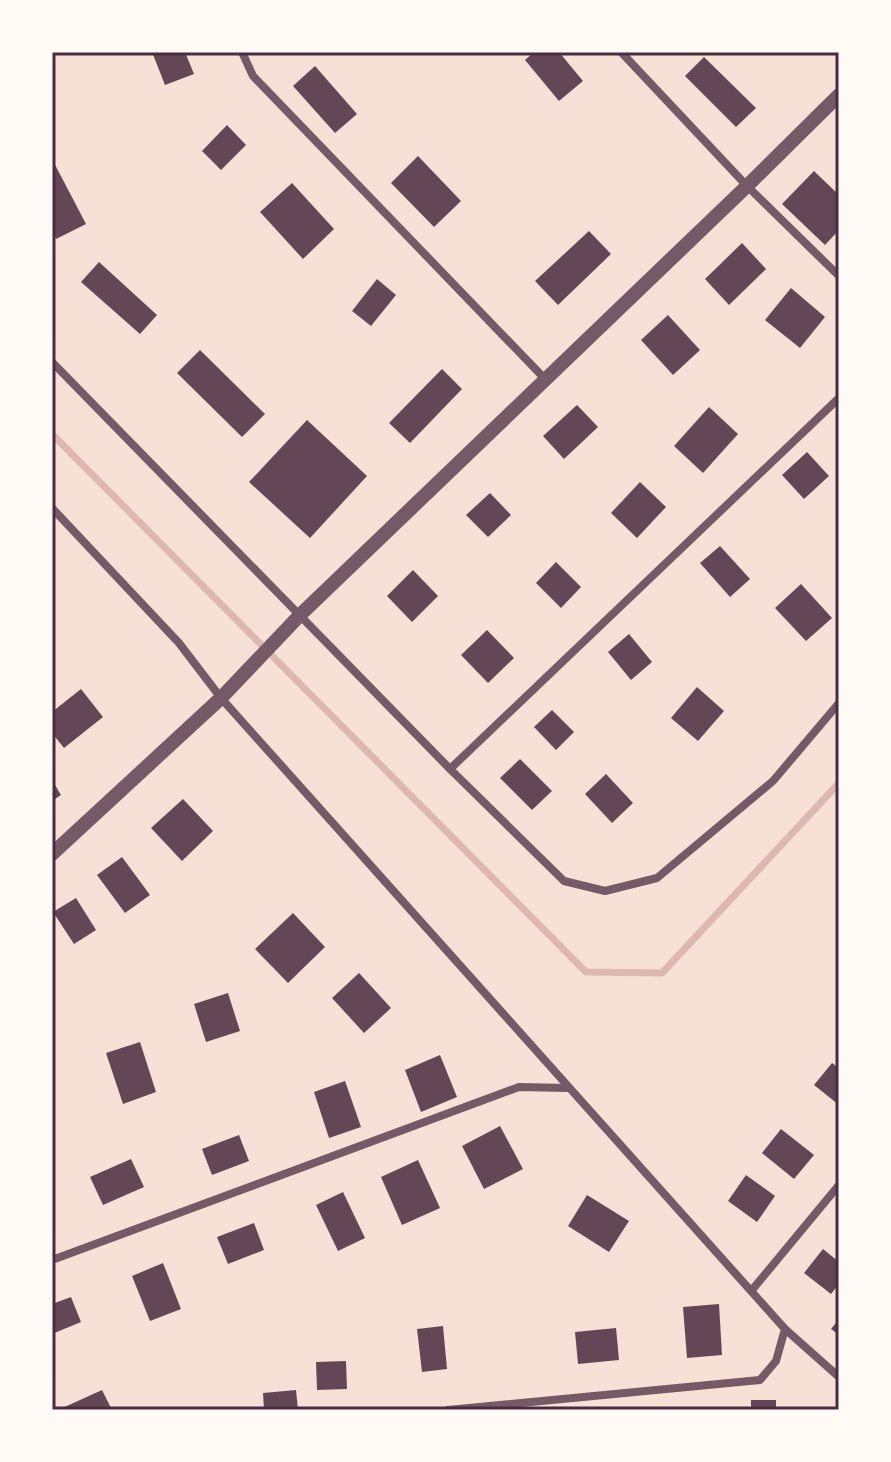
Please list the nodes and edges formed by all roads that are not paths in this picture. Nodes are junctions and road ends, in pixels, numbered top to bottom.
1 (242, 52) edge
2 (621, 52) edge
3 (839, 95) edge
4 (747, 186) junction
5 (839, 276) edge
6 (52, 362) edge
7 (545, 379) junction
8 (839, 398) edge
9 (52, 508) edge
10 (300, 615) junction
11 (221, 698) junction
12 (839, 703) edge
13 (450, 769) junction
14 (52, 854) edge
15 (567, 1088) junction
16 (839, 1185) edge
17 (52, 1260) edge
18 (752, 1290) junction
19 (785, 1329) junction
20 (839, 1377) edge
21 (448, 1410) edge

1 - 7 street
2 - 4 street
3 - 4 street
4 - 5 street
4 - 7 street
6 - 10 street
7 - 10 street
8 - 13 street
9 - 11 street
10 - 11 street
10 - 13 street
11 - 14 street
11 - 15 street
12 - 13 street
15 - 17 street
15 - 18 street
16 - 18 street
18 - 19 street
19 - 20 street
19 - 21 street

